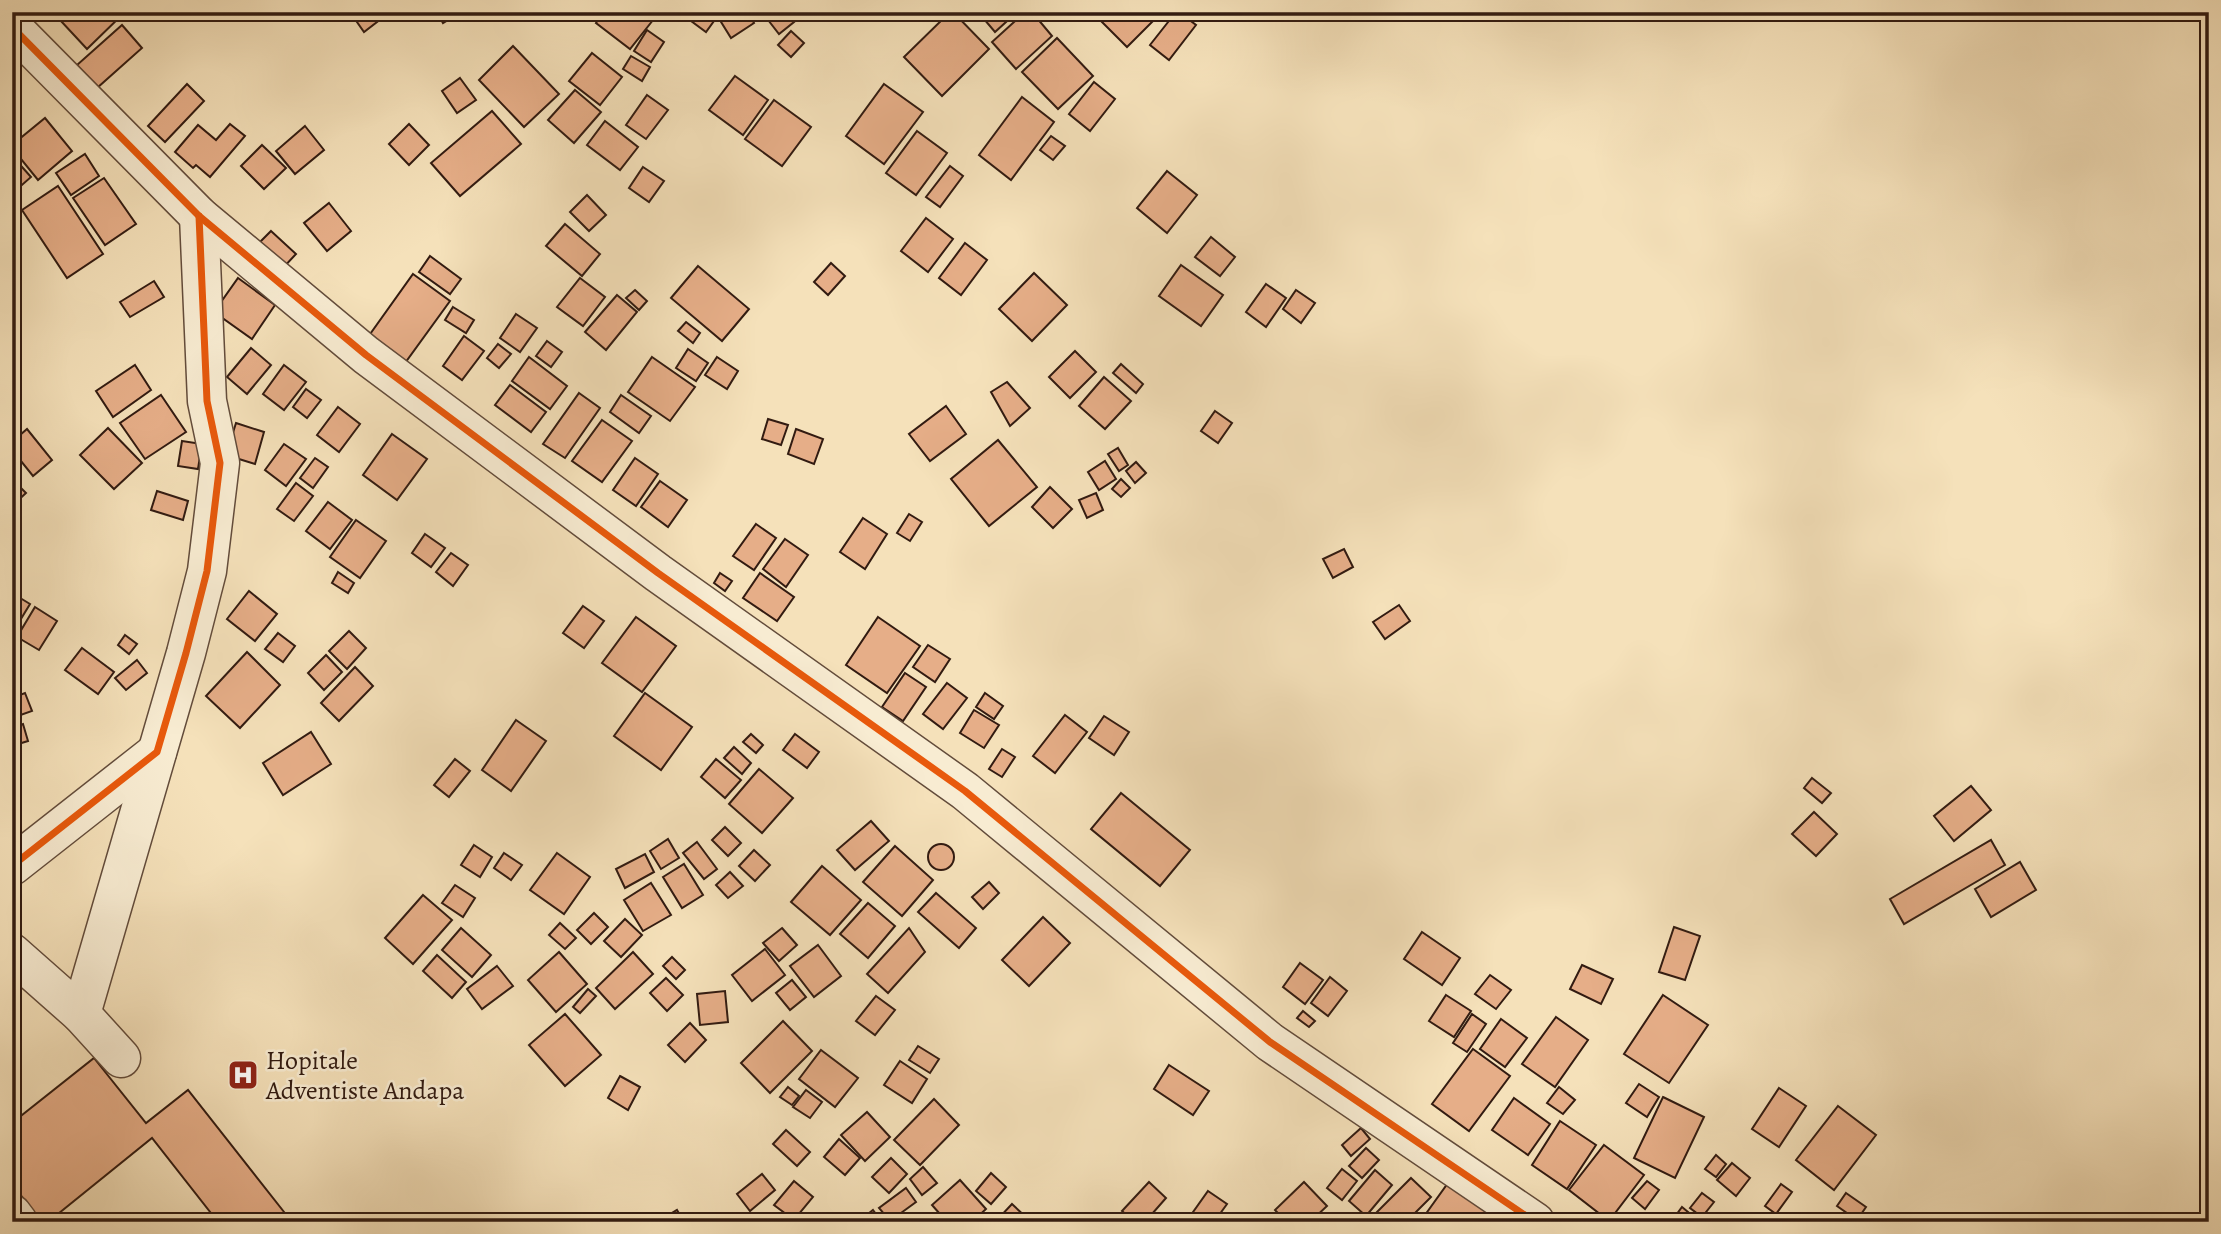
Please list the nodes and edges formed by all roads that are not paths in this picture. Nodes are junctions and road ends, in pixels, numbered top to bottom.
1 (12, 27) edge
2 (199, 216) junction
3 (158, 752) junction
4 (12, 866) edge
5 (12, 953) edge
6 (80, 1014) junction
7 (121, 1058) dead end
8 (12, 1214) edge
9 (18, 1222) edge
10 (1535, 1222) edge

1 - 2 street
2 - 3 street
2 - 10 street
3 - 4 street
3 - 6 street
5 - 6 street
6 - 7 street
8 - 9 street

